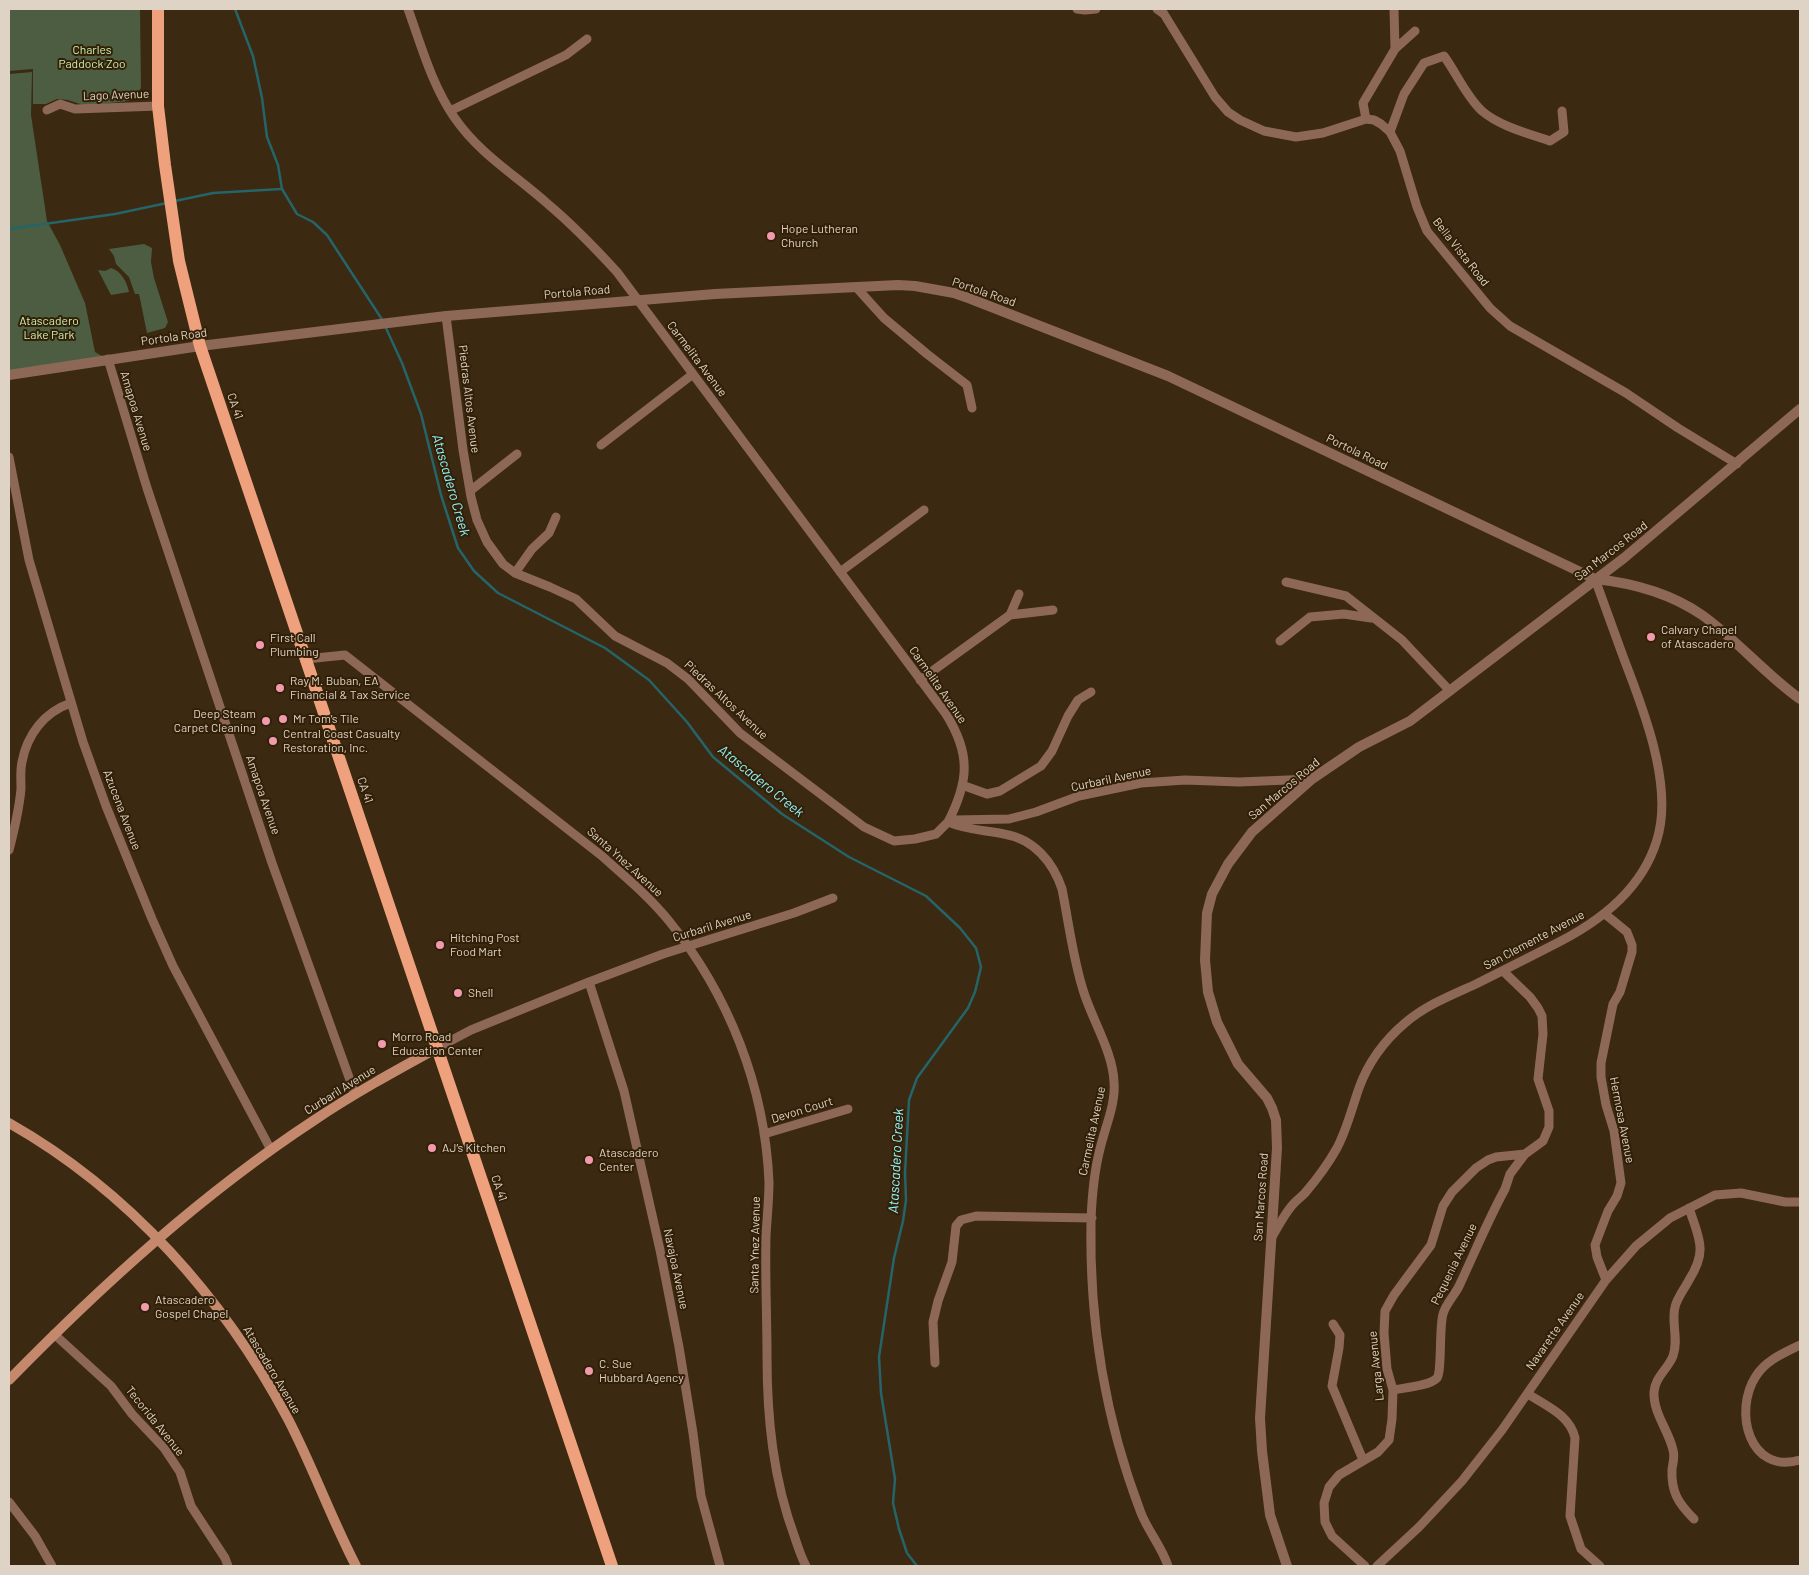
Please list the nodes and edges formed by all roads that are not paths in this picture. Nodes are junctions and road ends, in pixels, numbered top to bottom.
1 (158, 9) edge
2 (408, 9) edge
3 (1077, 9) edge
4 (1096, 9) edge
5 (1157, 9) edge
6 (1394, 9) edge
7 (1415, 31) dead end
8 (587, 39) dead end
9 (1395, 49) junction
10 (158, 106) junction
11 (47, 110) dead end
12 (450, 111) junction
13 (1562, 111) dead end
14 (1366, 120) junction
15 (1390, 132) junction
16 (856, 287) junction
17 (637, 299) junction
18 (446, 316) junction
19 (200, 346) junction
20 (108, 359) junction
21 (693, 374) junction
22 (9, 375) edge
23 (972, 408) dead end
24 (1800, 409) edge
25 (601, 445) dead end
26 (517, 454) dead end
27 (9, 457) edge
28 (1737, 464) junction
29 (470, 491) junction
30 (924, 510) dead end
31 (556, 517) dead end
32 (840, 572) junction
33 (515, 574) junction
34 (1595, 579) junction
35 (1286, 582) dead end
36 (1019, 594) dead end
37 (1053, 610) dead end
38 (1010, 615) junction
39 (1374, 618) junction
40 (1280, 641) dead end
41 (306, 659) junction
42 (920, 680) junction
43 (1450, 691) junction
44 (1091, 692) dead end
45 (1800, 699) edge
46 (71, 703) junction
47 (1312, 779) junction
48 (962, 785) junction
49 (948, 822) junction
50 (9, 850) edge
51 (833, 898) dead end
52 (1605, 914) junction
53 (688, 946) junction
54 (1503, 971) junction
55 (588, 982) junction
56 (437, 1048) junction
57 (356, 1094) junction
58 (848, 1108) dead end
59 (9, 1124) edge
60 (764, 1134) junction
61 (271, 1150) junction
62 (1525, 1154) junction
63 (1800, 1202) edge
64 (1689, 1208) junction
65 (1092, 1218) junction
66 (1271, 1238) junction
67 (158, 1239) junction
68 (1606, 1280) junction
69 (1333, 1324) dead end
70 (54, 1334) junction
71 (1800, 1345) edge
72 (935, 1363) dead end
73 (9, 1380) edge
74 (1393, 1390) junction
75 (1528, 1394) junction
76 (1363, 1460) junction
77 (1800, 1460) edge
78 (9, 1502) edge
79 (1694, 1519) dead end
80 (52, 1566) edge
81 (228, 1566) edge
82 (356, 1566) edge
83 (612, 1566) edge
84 (720, 1566) edge
85 (806, 1566) edge
86 (1168, 1566) edge
87 (1287, 1566) edge
88 (1364, 1566) edge
89 (1377, 1566) edge
90 (1600, 1566) edge

1 - 10 main road, CA 41 / CA 41
2 - 12 street, Carmelita Avenue
3 - 4 street
5 - 14 street
6 - 9 street
7 - 9 street
8 - 12 street
9 - 14 street
10 - 11 street, Lago Avenue
10 - 19 main road, CA 41 / CA 41
12 - 17 street, Carmelita Avenue
13 - 15 street
14 - 15 street
15 - 28 street, Bella Vista Road
16 - 17 street, Portola Road
16 - 23 street
16 - 34 street, Portola Road
17 - 18 street, Portola Road
17 - 21 street, Carmelita Avenue
18 - 19 street, Portola Road
18 - 29 street, Piedras Altos Avenue
19 - 20 street, Portola Road
19 - 41 main road, CA 41 / CA 41
20 - 22 street, Portola Road
20 - 57 street, Amapoa Avenue
21 - 25 street
21 - 32 street, Carmelita Avenue
24 - 28 street, San Marcos Road
26 - 29 street
27 - 46 street, Azucena Avenue
28 - 34 street, San Marcos Road
29 - 33 street, Piedras Altos Avenue
30 - 32 street
31 - 33 street
32 - 42 street, Carmelita Avenue
33 - 49 street, Piedras Altos Avenue
34 - 43 street, San Marcos Road
34 - 45 street, Portola Road
34 - 52 street, San Clemente Avenue
35 - 39 street
36 - 38 street
37 - 38 street
38 - 42 street
39 - 40 street
39 - 43 street
41 - 53 street, Santa Ynez Avenue
41 - 56 main road, CA 41 / CA 41
42 - 48 street, Carmelita Avenue
43 - 47 street, San Marcos Road
44 - 48 street
46 - 50 street
46 - 61 street, Azucena Avenue
47 - 49 street, Curbaril Avenue
47 - 66 street, San Marcos Road
48 - 49 street, Carmelita Avenue
49 - 65 street, Carmelita Avenue
51 - 53 street, Curbaril Avenue
52 - 54 street, San Clemente Avenue
52 - 68 street, Hermosa Avenue
53 - 55 street, Curbaril Avenue
53 - 60 street, Santa Ynez Avenue
54 - 62 street
54 - 66 street, San Clemente Avenue
55 - 56 street, Curbaril Avenue
55 - 84 street, Navajoa Avenue
56 - 57 main road, Curbaril Avenue
56 - 83 main road, CA 41 / CA 41
57 - 61 main road, Curbaril Avenue
58 - 60 street, Devon Court
59 - 67 main road, Atascadero Avenue
60 - 85 street, Santa Ynez Avenue
61 - 67 main road, Curbaril Avenue
62 - 74 street, Pequenia Avenue
62 - 74 street, Larga Avenue
63 - 64 street, Navarette Avenue
64 - 68 street, Navarette Avenue
64 - 79 street
65 - 72 street
65 - 86 street, Carmelita Avenue
66 - 87 street, San Marcos Road
67 - 70 main road, Curbaril Avenue
67 - 82 main road, Atascadero Avenue
68 - 75 street, Navarette Avenue
69 - 76 street
70 - 73 main road, Curbaril Avenue
70 - 81 street, Tecorida Avenue
71 - 77 street
74 - 76 street, Larga Avenue
75 - 89 street, Navarette Avenue
75 - 90 street
76 - 88 street, Larga Avenue
78 - 80 street

